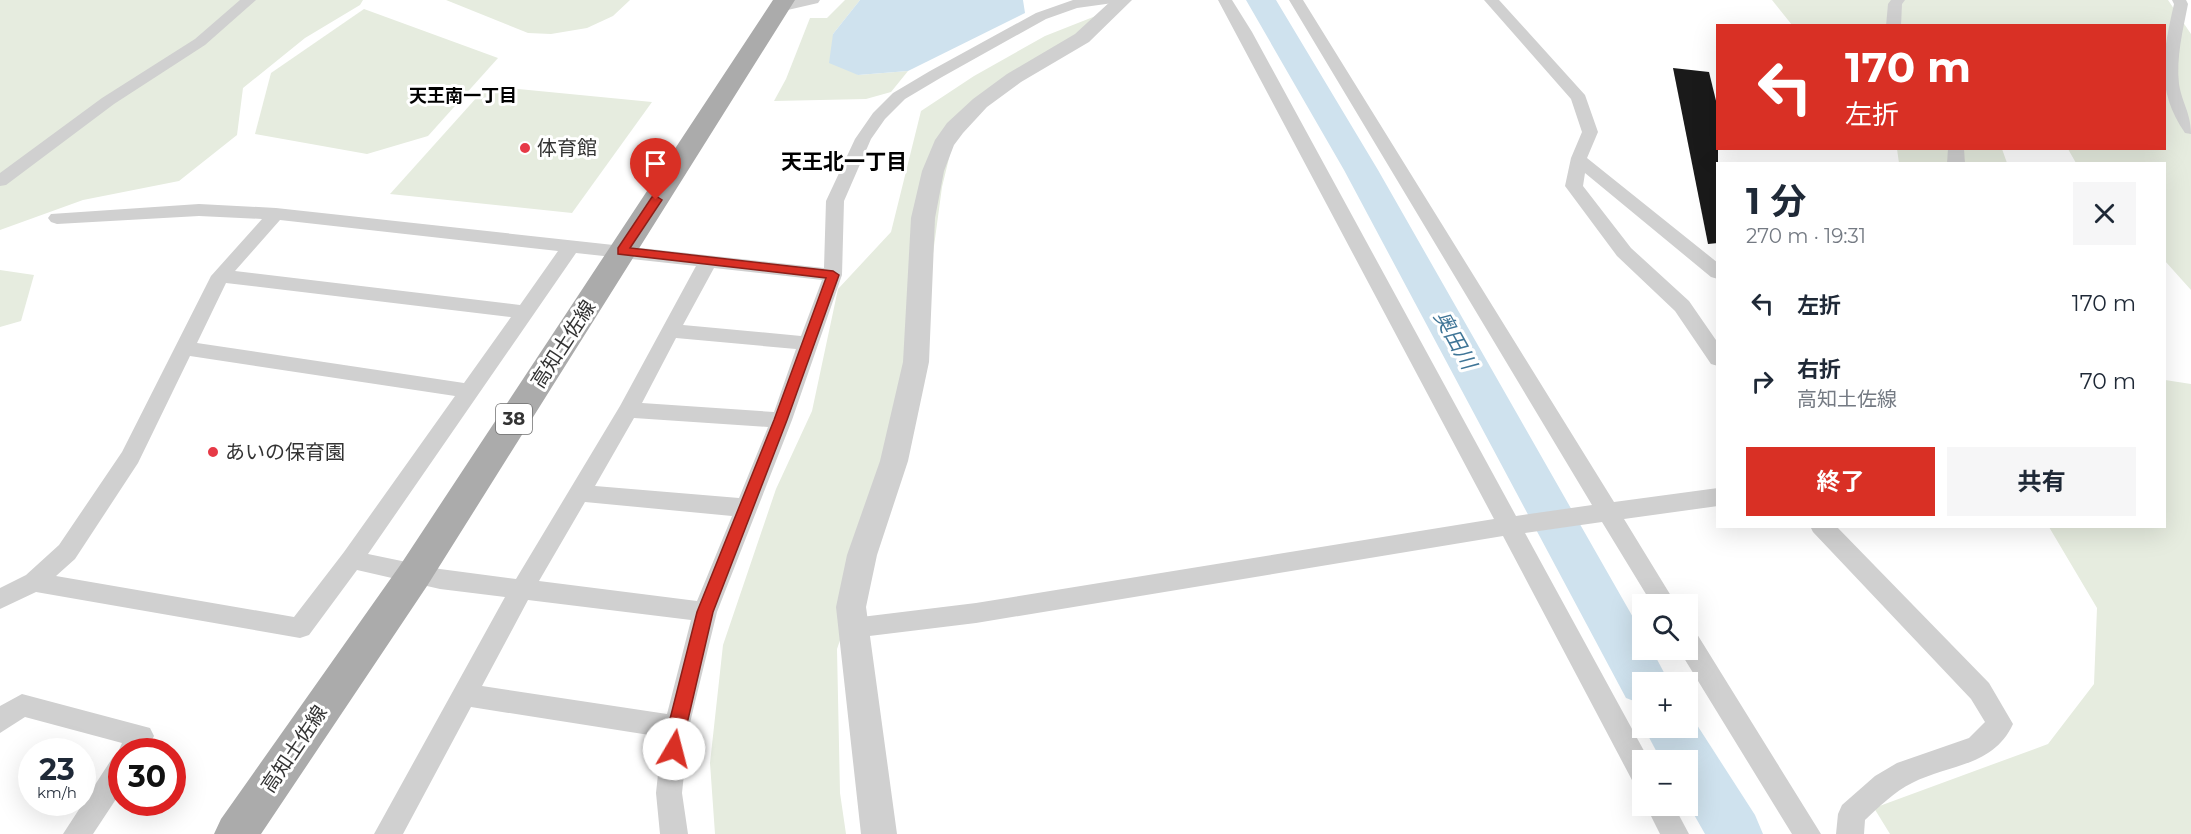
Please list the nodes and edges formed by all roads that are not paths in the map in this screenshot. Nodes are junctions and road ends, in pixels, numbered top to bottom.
1 (249, 0) edge
2 (828, 0) edge
3 (1108, 0) edge
4 (1123, 0) edge
5 (1225, 0) edge
6 (1296, 0) edge
7 (1491, 0) edge
8 (1898, 0) edge
9 (2180, 0) edge
10 (797, 3) edge
11 (1893, 24) edge
12 (2191, 129) edge
13 (1579, 160) junction
14 (0, 181) edge
15 (276, 214) junction
16 (57, 218) dead end
17 (571, 246) junction
18 (622, 251) junction
19 (708, 261) junction
20 (1716, 271) edge
21 (833, 275) junction
22 (220, 276) junction
23 (525, 312) junction
24 (671, 331) junction
25 (807, 344) junction
26 (184, 348) junction
27 (1716, 355) edge
28 (469, 391) junction
29 (628, 410) junction
30 (780, 420) junction
31 (579, 493) junction
32 (1716, 497) edge
33 (746, 508) junction
34 (1608, 513) junction
35 (1510, 526) junction
36 (1823, 528) edge
37 (352, 559) junction
38 (414, 575) junction
39 (34, 582) junction
40 (521, 591) junction
41 (1658, 594) edge
42 (0, 599) edge
43 (705, 612) junction
44 (853, 628) junction
45 (1698, 658) edge
46 (464, 695) junction
47 (0, 722) edge
48 (676, 727) junction
49 (140, 738) edge
50 (1632, 754) edge
51 (108, 787) edge
52 (1665, 816) edge
53 (77, 834) edge
54 (236, 834) edge
55 (388, 834) edge
56 (674, 834) edge
57 (879, 834) edge
58 (1675, 834) edge
59 (1807, 834) edge
60 (1850, 834) edge

1 - 14 street
2 - 10 street
3 - 21 street
4 - 44 street
5 - 35 street
6 - 34 street
7 - 13 street
8 - 11 street
9 - 12 street
10 - 18 main road, 高知土佐線 / 38
13 - 20 street
13 - 27 street
15 - 16 street
15 - 17 street
15 - 22 street
17 - 18 street
17 - 23 street
18 - 19 street
18 - 38 main road, 高知土佐線 / 38
19 - 21 street
19 - 24 street
21 - 25 street
22 - 23 street
22 - 26 street
23 - 28 street
24 - 25 street
24 - 29 street
25 - 30 street
26 - 28 street
26 - 39 street
28 - 37 street
29 - 30 street
29 - 31 street
30 - 33 street
31 - 33 street
31 - 40 street
32 - 34 street
33 - 43 street
34 - 35 street
34 - 41 street
35 - 44 street
35 - 50 street
36 - 60 street
37 - 38 street
37 - 39 street
38 - 40 street
38 - 54 main road, 高知土佐線 / 38
39 - 42 street
40 - 43 street
40 - 46 street
43 - 48 street
44 - 57 street
45 - 59 street
46 - 48 street
46 - 55 street
47 - 49 street
48 - 56 street
51 - 53 street
52 - 58 street

